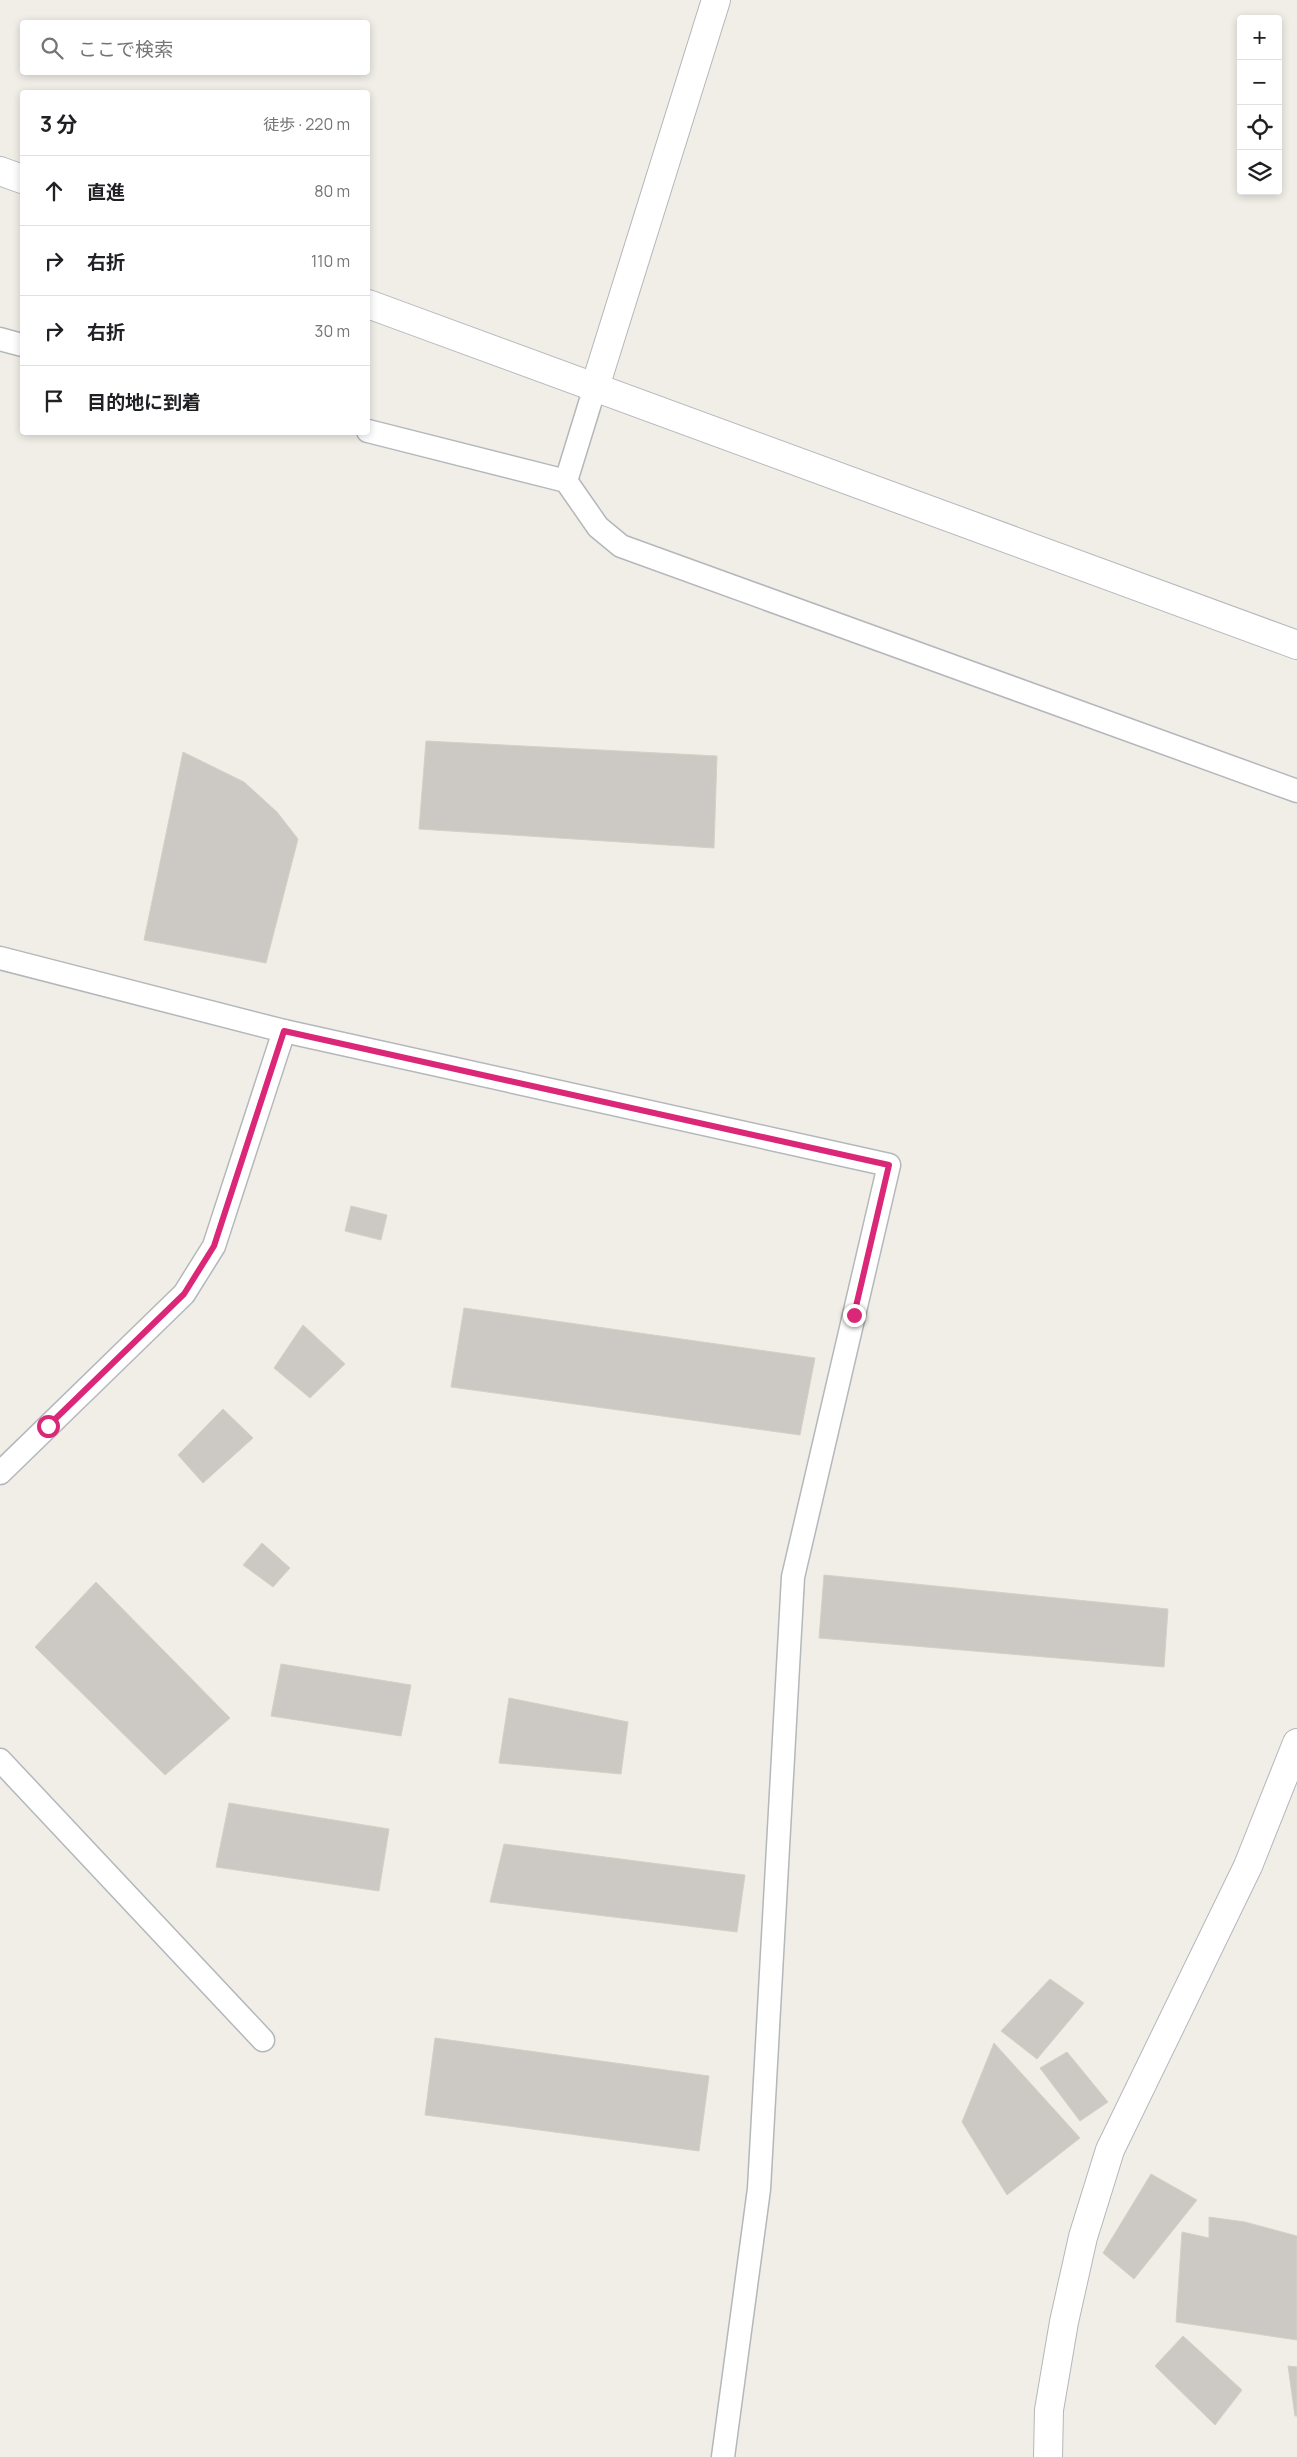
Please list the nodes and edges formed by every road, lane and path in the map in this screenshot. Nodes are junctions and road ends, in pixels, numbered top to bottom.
1 (716, 0) edge
2 (0, 171) edge
3 (20, 178) edge
4 (370, 305) edge
5 (0, 339) edge
6 (20, 344) edge
7 (596, 387) junction
8 (370, 432) edge
9 (566, 481) junction
10 (1297, 645) edge
11 (1297, 791) edge
12 (0, 958) edge
13 (284, 1031) junction
14 (0, 1473) edge
15 (1297, 1743) edge
16 (0, 1760) edge
17 (263, 2040) dead end
18 (723, 2457) edge
19 (1048, 2457) edge

1 - 7 street
2 - 3 street
4 - 7 street
5 - 6 lane
7 - 9 lane
7 - 10 street
8 - 9 lane
9 - 11 lane
12 - 13 lane
13 - 14 lane
13 - 18 lane
15 - 19 street
16 - 17 lane

